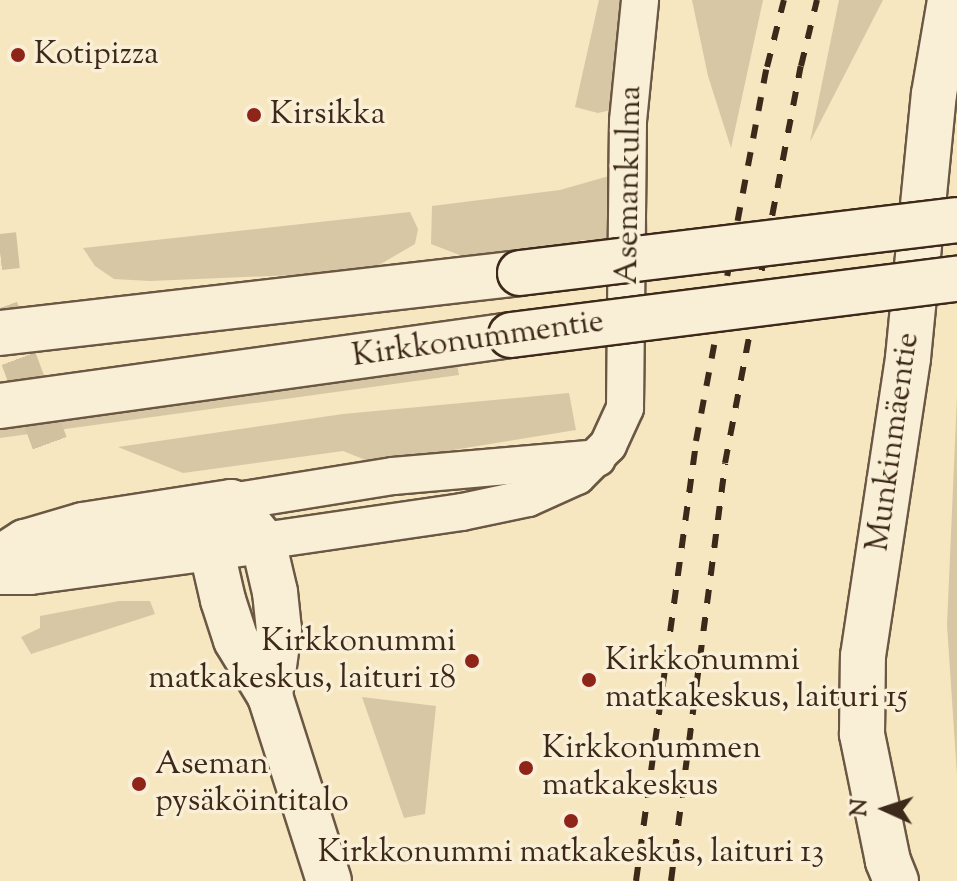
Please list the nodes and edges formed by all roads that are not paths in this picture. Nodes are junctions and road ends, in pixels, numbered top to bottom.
1 (640, 0) edge
2 (950, 0) edge
3 (957, 220) edge
4 (957, 279) edge
5 (0, 333) edge
6 (0, 406) edge
7 (597, 458) junction
8 (231, 502) junction
9 (263, 541) junction
10 (211, 548) junction
11 (0, 558) edge
12 (0, 572) edge
13 (270, 696) junction
14 (329, 881) edge
15 (896, 881) edge

1 - 7 street, Asemankulma
2 - 15 street, Munkinmäentie
3 - 5 street, Kirkkonummentie, bridge
4 - 6 street, Kirkkonummentie, bridge
7 - 8 street
7 - 9 street, Asemankulma
8 - 9 street
8 - 10 street
8 - 11 street
9 - 10 street
9 - 13 street
10 - 12 street
10 - 13 street
13 - 14 street

